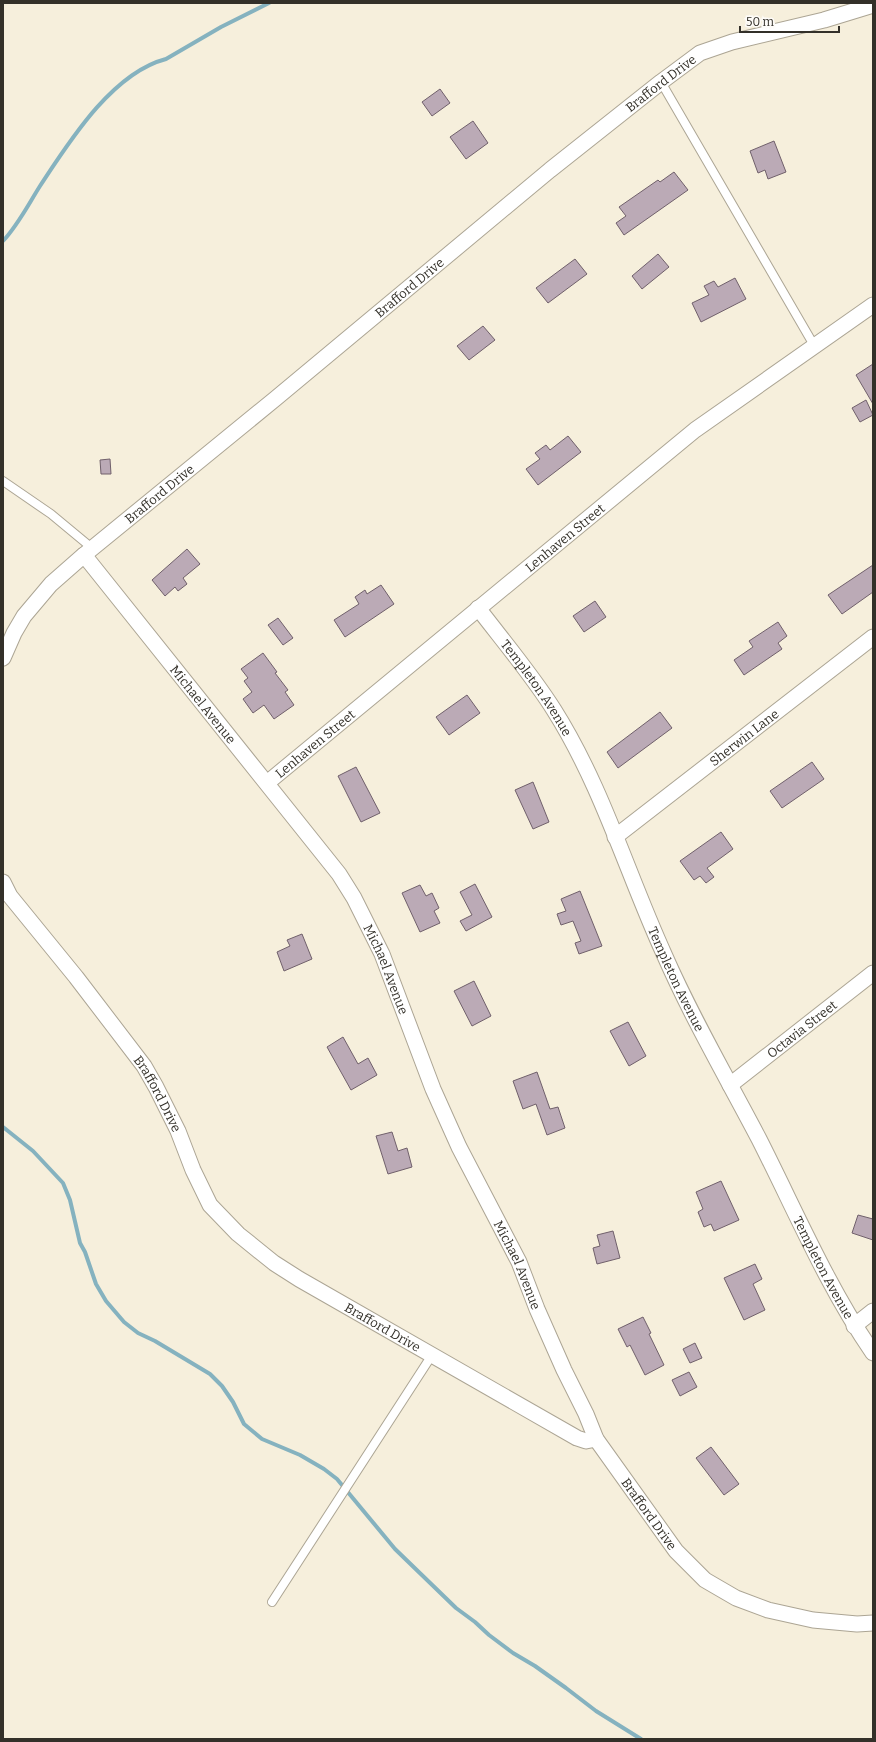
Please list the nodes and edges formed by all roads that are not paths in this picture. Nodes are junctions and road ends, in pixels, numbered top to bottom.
1 (873, 6) edge
2 (661, 82) junction
3 (873, 305) edge
4 (815, 347) junction
5 (3, 481) edge
6 (88, 552) junction
7 (478, 608) junction
8 (873, 638) edge
9 (3, 658) edge
10 (267, 783) junction
11 (615, 837) junction
12 (3, 882) edge
13 (873, 973) edge
14 (730, 1085) junction
15 (873, 1311) edge
16 (854, 1326) junction
17 (873, 1353) edge
18 (432, 1355) junction
19 (596, 1439) junction
20 (272, 1602) dead end
21 (873, 1624) edge

1 - 2 street, Brafford Drive
2 - 4 lane
2 - 6 street, Brafford Drive
3 - 4 street, Lenhaven Street
4 - 7 street, Lenhaven Street
5 - 6 lane
6 - 9 street, Brafford Drive
6 - 10 street, Michael Avenue
7 - 10 street, Lenhaven Street
7 - 11 street, Templeton Avenue
8 - 11 street, Sherwin Lane
10 - 19 street, Michael Avenue
11 - 14 street, Templeton Avenue
12 - 18 street, Brafford Drive
13 - 14 street, Octavia Street
14 - 16 street, Templeton Avenue
15 - 16 street
16 - 17 street, Templeton Avenue
18 - 19 street, Brafford Drive
18 - 20 lane
19 - 21 street, Brafford Drive

